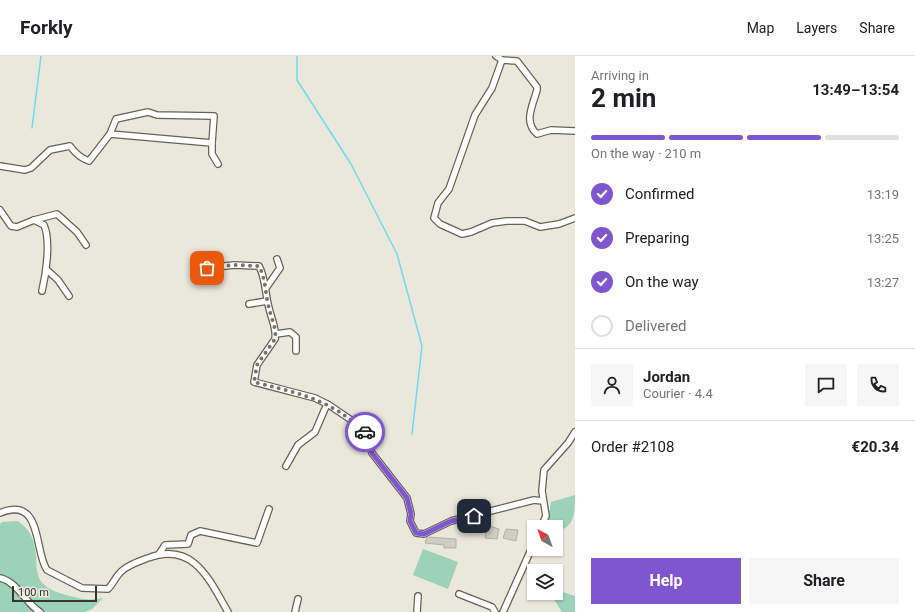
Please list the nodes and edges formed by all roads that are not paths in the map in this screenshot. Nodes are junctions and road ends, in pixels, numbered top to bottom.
1 (496, 56) edge
2 (502, 60) junction
3 (575, 131) edge
4 (110, 134) junction
5 (212, 143) junction
6 (218, 164) dead end
7 (0, 166) edge
8 (0, 210) edge
9 (575, 218) edge
10 (34, 220) junction
11 (86, 245) dead end
12 (277, 259) dead end
13 (207, 268) dead end
14 (47, 270) junction
15 (266, 288) junction
16 (42, 291) dead end
17 (69, 296) dead end
18 (267, 301) junction
19 (249, 304) dead end
20 (276, 334) junction
21 (296, 351) dead end
22 (327, 404) junction
23 (575, 432) edge
24 (286, 466) dead end
25 (544, 501) junction
26 (269, 509) dead end
27 (0, 513) edge
28 (544, 520) edge
29 (158, 554) junction
30 (528, 556) edge
31 (0, 578) edge
32 (459, 594) dead end
33 (418, 596) dead end
34 (298, 599) dead end
35 (40, 612) edge
36 (228, 612) edge
37 (295, 612) edge
38 (417, 612) edge
39 (495, 612) edge
40 (503, 612) edge

1 - 2 street
2 - 3 street
2 - 9 street
4 - 5 street
4 - 5 street
4 - 7 street
5 - 6 street
8 - 10 street
10 - 11 street
10 - 14 street
12 - 15 street
13 - 15 street
14 - 16 street
14 - 17 street
15 - 18 street
18 - 19 street
18 - 20 street
20 - 21 street
20 - 22 street
22 - 24 street
22 - 25 street
23 - 25 street
25 - 28 street
26 - 29 street
27 - 29 street
29 - 36 street
30 - 40 street
31 - 35 street
32 - 39 street
33 - 38 street
34 - 37 street

